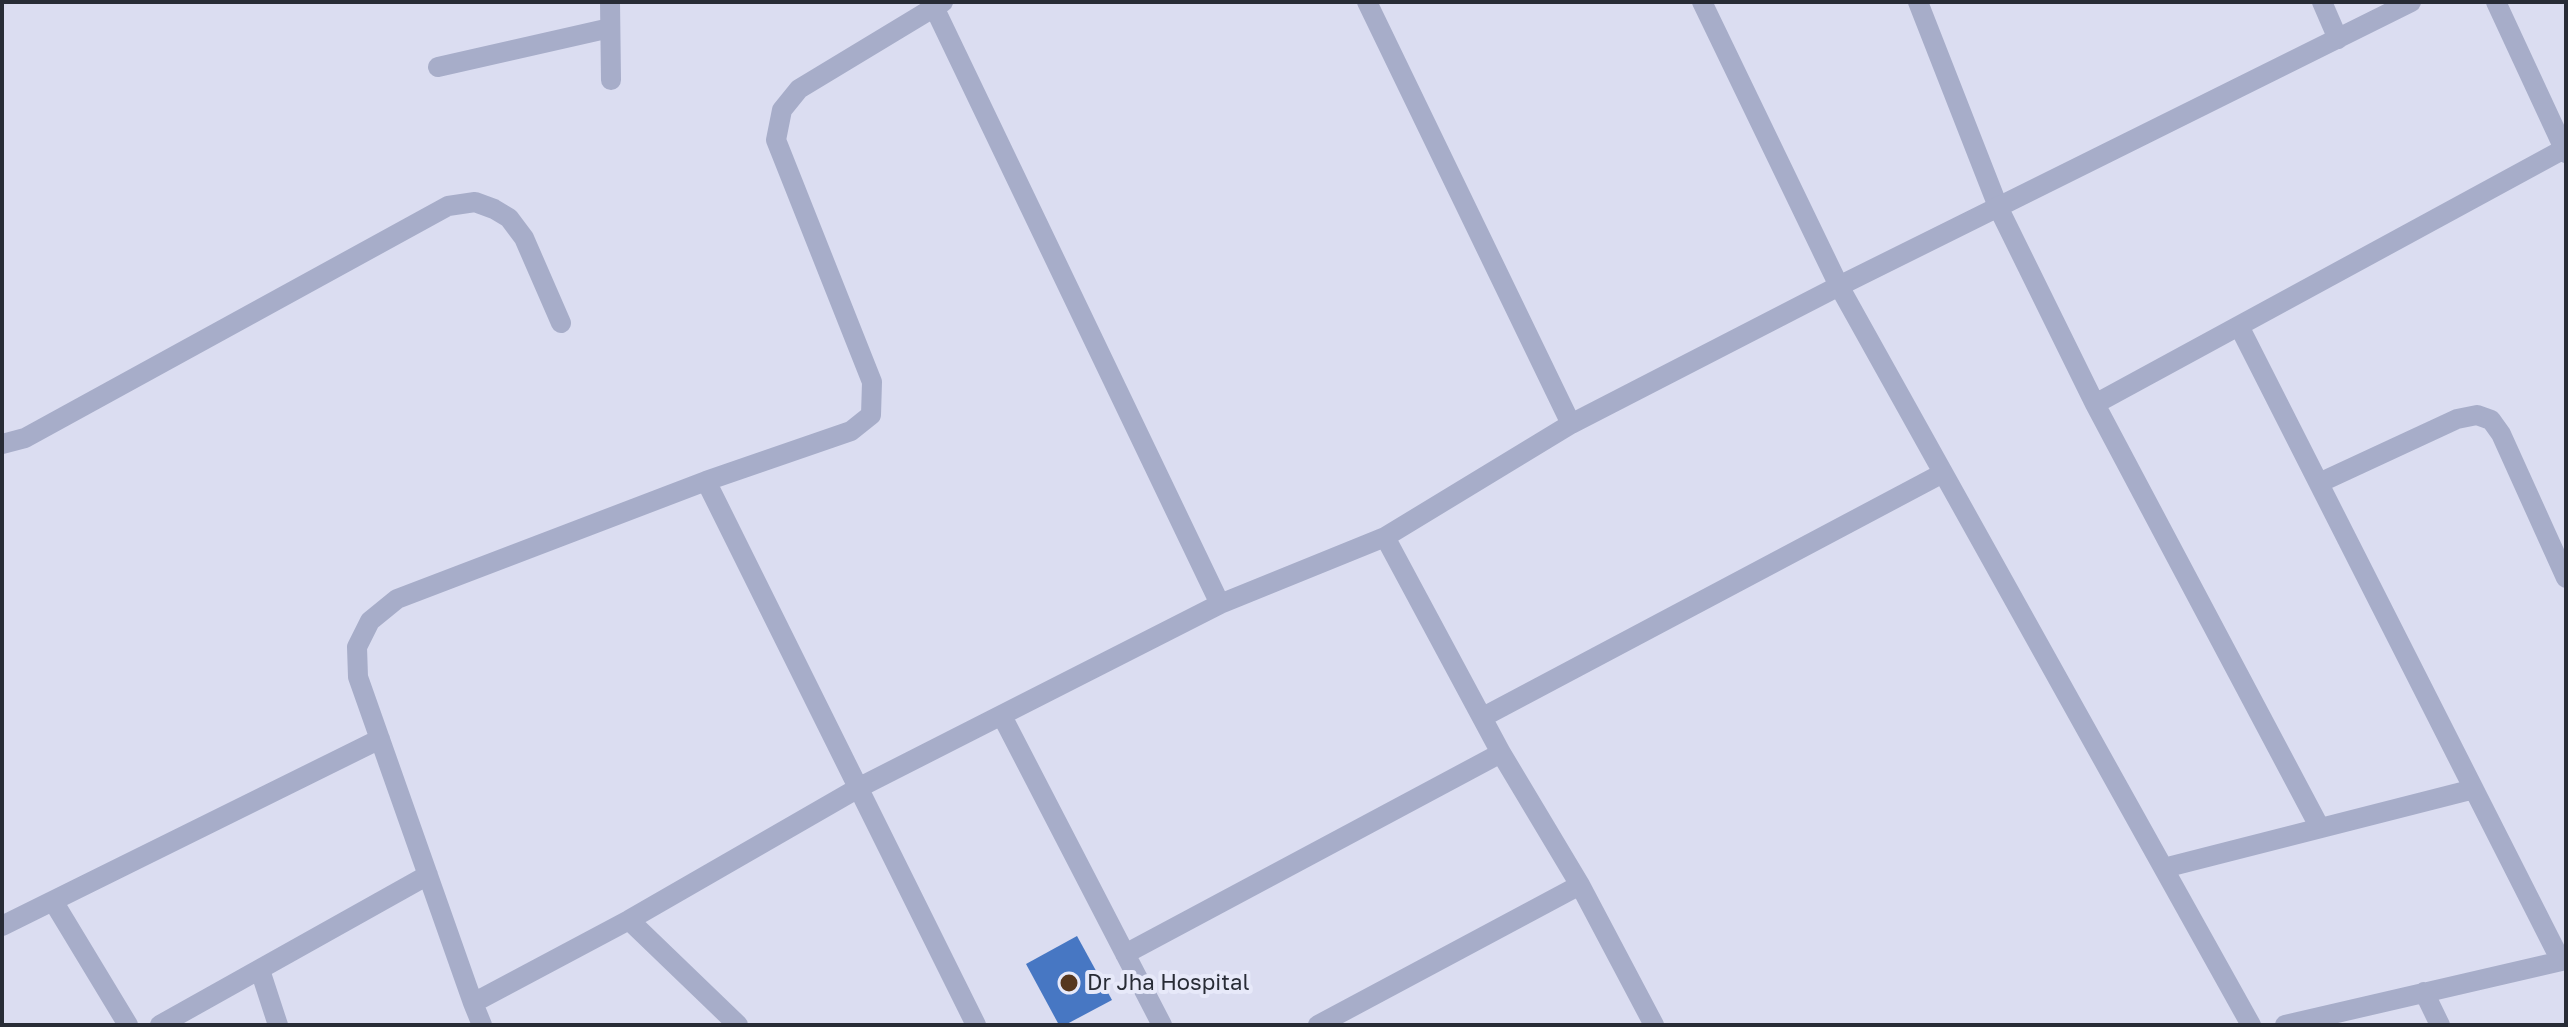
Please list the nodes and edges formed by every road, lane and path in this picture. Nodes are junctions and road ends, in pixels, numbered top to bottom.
1 (610, 2) edge
2 (1367, 2) edge
3 (1702, 2) edge
4 (1918, 2) edge
5 (2322, 2) edge
6 (2411, 2) edge
7 (2496, 2) edge
8 (939, 5) edge
9 (610, 28) junction
10 (2338, 39) junction
11 (438, 67) dead end
12 (611, 80) dead end
13 (2565, 151) edge
14 (1999, 209) junction
15 (1839, 286) junction
16 (561, 323) dead end
17 (2239, 326) junction
18 (2095, 404) junction
19 (1571, 424) junction
20 (2, 444) edge
21 (1943, 473) junction
22 (706, 481) junction
23 (2319, 483) junction
24 (1385, 537) junction
25 (2566, 578) edge
26 (1220, 604) junction
27 (1002, 716) junction
28 (1483, 717) junction
29 (380, 739) junction
30 (1501, 753) junction
31 (860, 787) junction
32 (2474, 789) junction
33 (2320, 828) junction
34 (2164, 868) junction
35 (428, 875) junction
36 (1580, 885) junction
37 (53, 901) junction
38 (629, 920) junction
39 (2, 926) edge
40 (1125, 954) junction
41 (2564, 961) edge
42 (260, 970) junction
43 (2424, 992) junction
44 (473, 1003) junction
45 (128, 1025) edge
46 (160, 1025) edge
47 (278, 1025) edge
48 (482, 1025) edge
49 (738, 1025) edge
50 (976, 1025) edge
51 (1162, 1025) edge
52 (1318, 1025) edge
53 (1654, 1025) edge
54 (2251, 1025) edge
55 (2285, 1025) edge
56 (2440, 1025) edge

1 - 9 street
2 - 19 street
3 - 15 street
4 - 14 street
5 - 10 street
6 - 10 street
7 - 13 street
8 - 22 street
8 - 26 street
9 - 11 street
9 - 12 street
10 - 14 street
13 - 17 street
14 - 15 street
14 - 18 street
15 - 19 street
15 - 21 street
16 - 20 street
17 - 18 street
17 - 23 street
18 - 33 street
19 - 24 street
21 - 28 street
21 - 34 street
22 - 29 street
22 - 31 street
23 - 25 street
23 - 32 street
24 - 26 street
24 - 28 street
26 - 27 street
27 - 31 street
27 - 40 street
28 - 30 street
29 - 35 street
29 - 37 street
30 - 36 street
30 - 40 street
31 - 38 street
31 - 50 street
32 - 33 street
32 - 41 street
33 - 34 street
34 - 54 street
35 - 42 street
35 - 44 street
36 - 52 street
36 - 53 street
37 - 39 street
37 - 45 street
38 - 44 street
38 - 49 street
40 - 51 street
41 - 43 street
42 - 46 street
42 - 47 street
43 - 55 street
43 - 56 street
44 - 48 street

